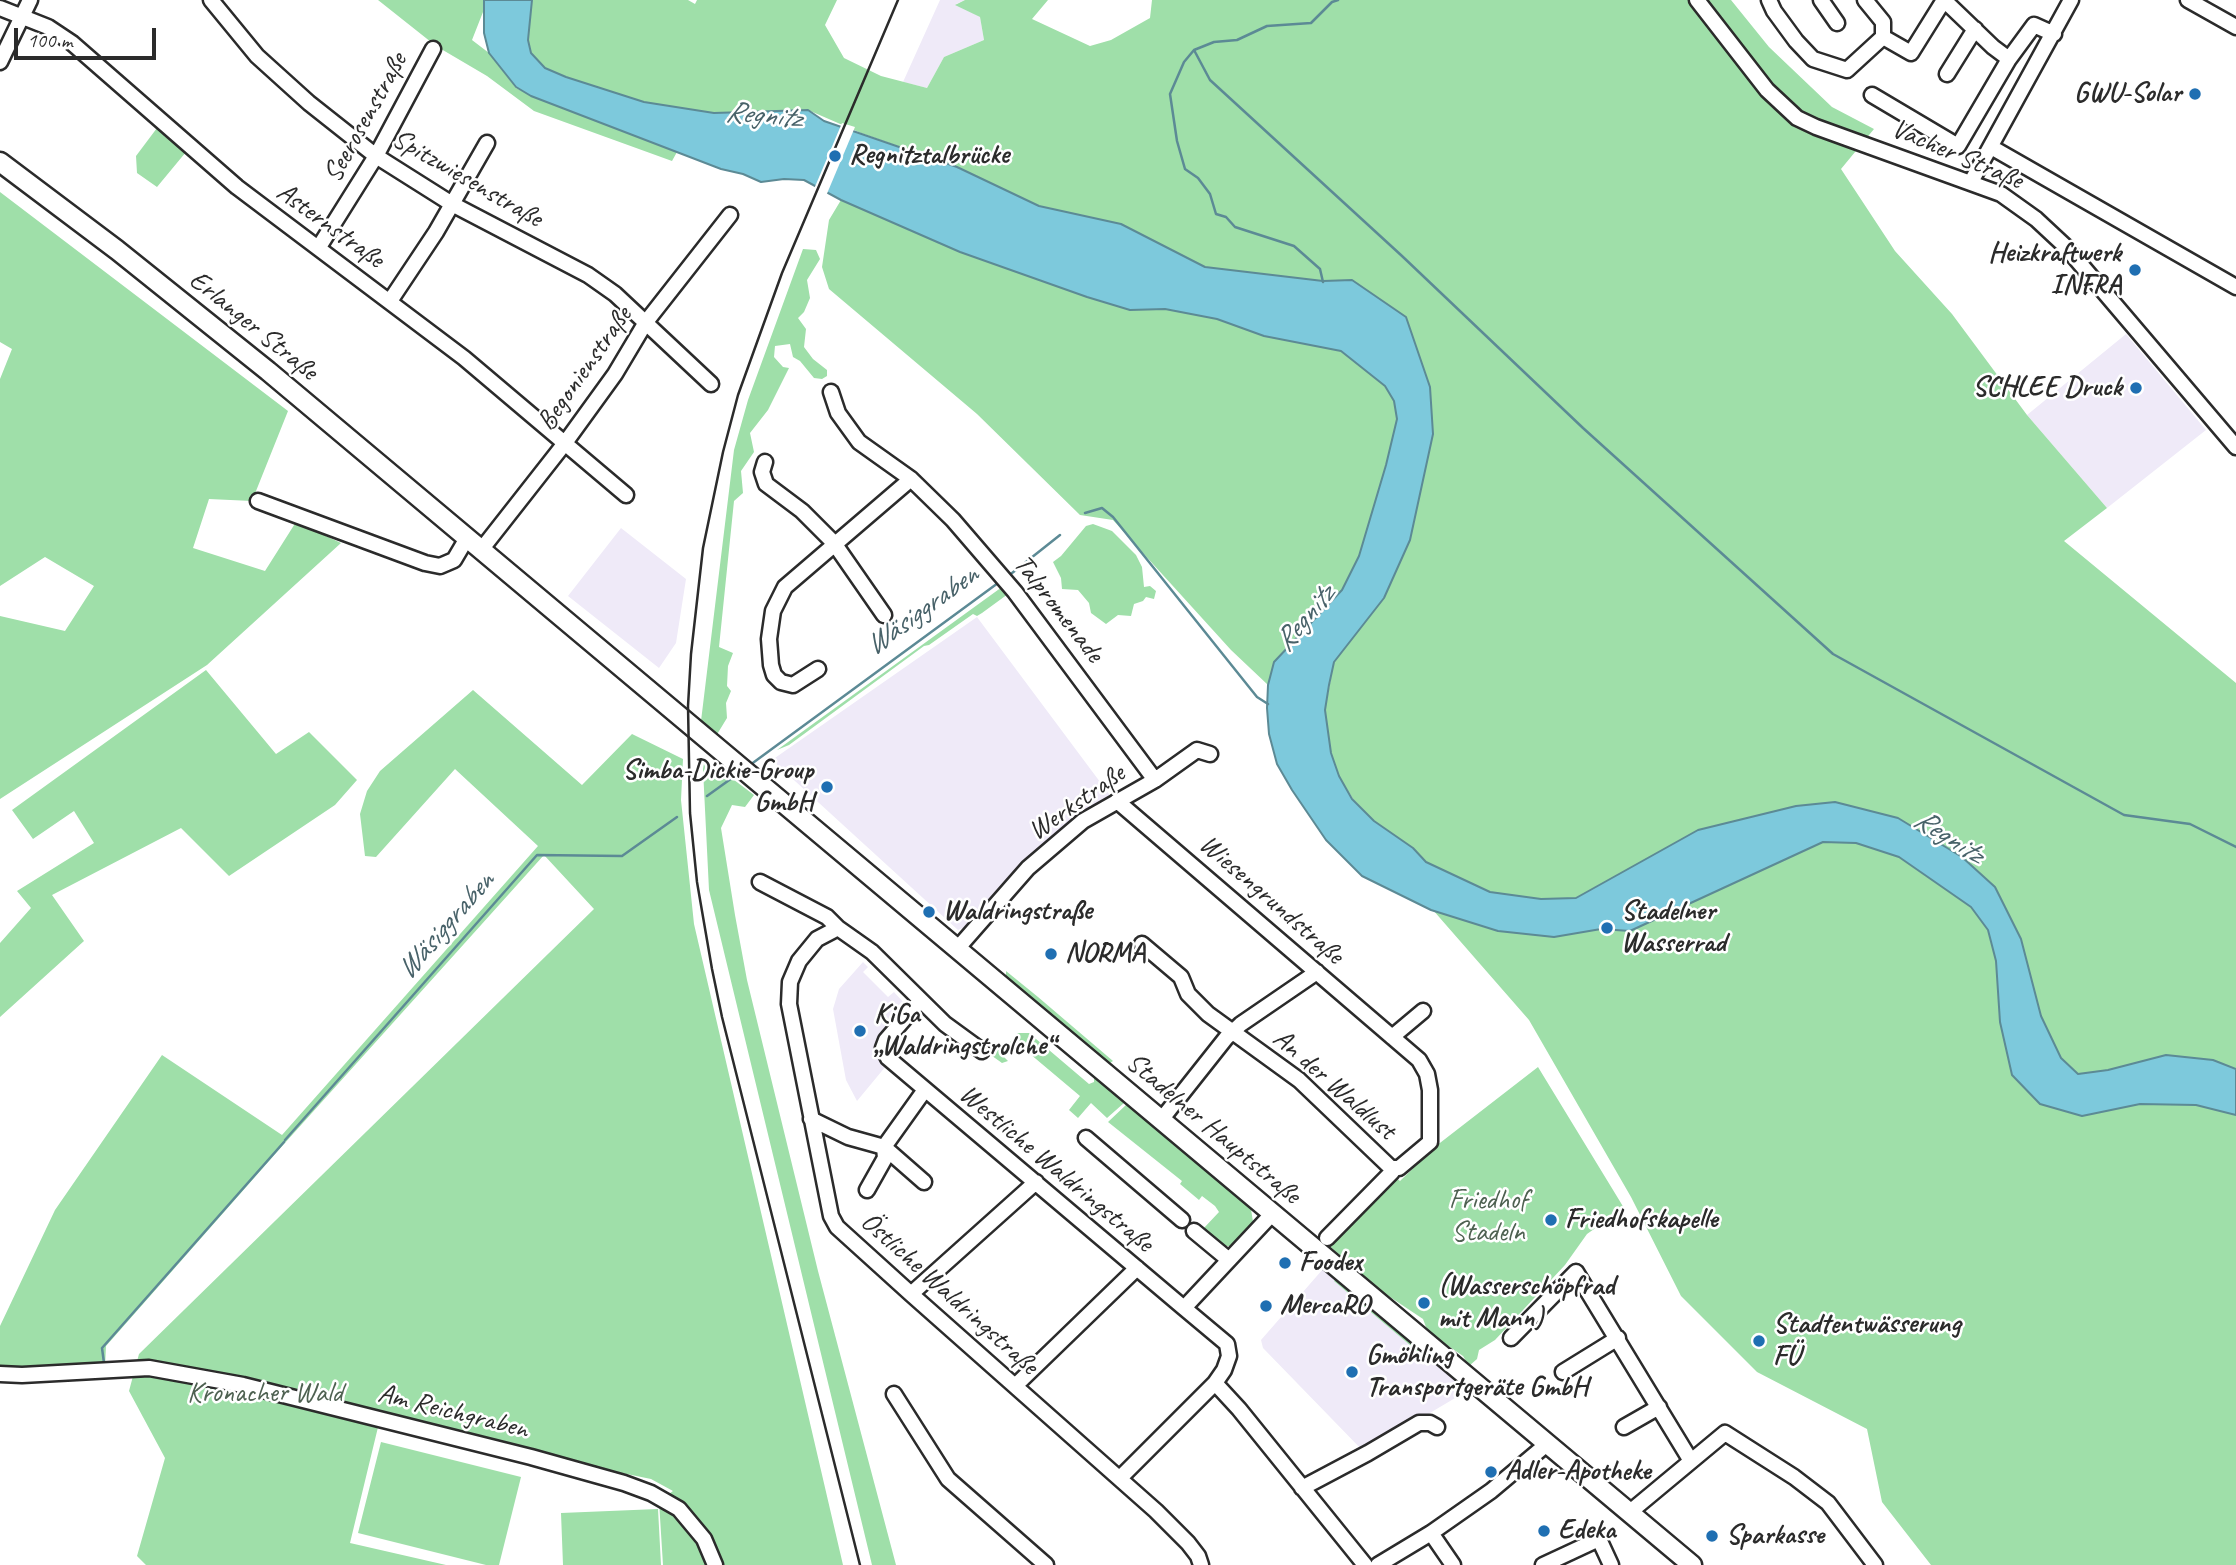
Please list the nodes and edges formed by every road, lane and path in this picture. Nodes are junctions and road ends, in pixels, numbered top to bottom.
1 (30, 0) edge
2 (211, 0) edge
3 (1697, 0) edge
4 (1769, 0) edge
5 (1821, 0) edge
6 (1865, 0) edge
7 (1945, 0) edge
8 (2071, 0) edge
9 (2188, 0) edge
10 (0, 8) edge
11 (22, 16) junction
12 (1837, 23) dead end
13 (2236, 27) edge
14 (1975, 29) junction
15 (2054, 34) junction
16 (1883, 37) junction
17 (433, 49) dead end
18 (2010, 59) junction
19 (0, 62) edge
20 (1947, 74) dead end
21 (1872, 94) dead end
22 (487, 143) dead end
23 (1991, 147) junction
24 (376, 156) junction
25 (0, 162) edge
26 (1971, 182) junction
27 (452, 204) junction
28 (730, 215) dead end
29 (319, 247) junction
30 (2236, 287) edge
31 (390, 301) junction
32 (646, 323) junction
33 (711, 384) dead end
34 (831, 392) dead end
35 (565, 443) junction
36 (2236, 447) edge
37 (765, 462) dead end
38 (911, 479) junction
39 (626, 495) dead end
40 (258, 501) dead end
41 (467, 538) junction
42 (834, 543) junction
43 (481, 550) junction
44 (884, 615) dead end
45 (818, 669) dead end
46 (699, 732) joint
47 (1210, 754) dead end
48 (1155, 780) junction
49 (1118, 801) junction
50 (760, 882) dead end
51 (838, 928) junction
52 (1142, 944) dead end
53 (957, 949) junction
54 (1317, 972) junction
55 (920, 1001) junction
56 (1423, 1011) dead end
57 (1234, 1031) junction
58 (1392, 1037) junction
59 (982, 1051) dead end
60 (924, 1091) junction
61 (811, 1119) junction
62 (1161, 1119) junction
63 (1086, 1139) dead end
64 (884, 1147) junction
65 (1391, 1168) junction
66 (924, 1182) dead end
67 (1036, 1182) junction
68 (867, 1190) dead end
69 (1273, 1213) junction
70 (1182, 1220) dead end
71 (1194, 1231) dead end
72 (1327, 1238) dead end
73 (1229, 1260) junction
74 (1137, 1268) junction
75 (911, 1294) junction
76 (1184, 1308) junction
77 (1511, 1338) dead end
78 (1618, 1338) junction
79 (1563, 1372) dead end
80 (0, 1374) edge
81 (1215, 1383) junction
82 (1015, 1386) junction
83 (894, 1394) dead end
84 (1659, 1407) junction
85 (1437, 1427) dead end
86 (1624, 1427) dead end
87 (1547, 1444) junction
88 (1691, 1461) junction
89 (1121, 1478) junction
90 (1301, 1488) junction
91 (1630, 1512) junction
92 (1431, 1533) junction
93 (716, 1565) edge
94 (1046, 1565) edge
95 (1201, 1565) edge
96 (1365, 1565) edge
97 (1378, 1565) edge
98 (1453, 1565) edge
99 (1543, 1565) edge
100 (1611, 1565) edge
101 (1692, 1565) edge
102 (1875, 1565) edge

1 - 11 street
2 - 24 street, Spitzwiesenstraße
3 - 26 street, Vacher Straße
4 - 16 street
5 - 12 street
6 - 16 street
7 - 14 street
7 - 16 street
8 - 15 street
9 - 13 street
10 - 11 street, Asternstraße
11 - 19 street
11 - 29 street, Asternstraße
14 - 18 street
14 - 20 street
15 - 18 street
15 - 23 street
17 - 24 street, Seerosenstraße
18 - 21 street
22 - 27 street
23 - 26 street
23 - 30 street
24 - 27 street, Spitzwiesenstraße
24 - 29 street, Seerosenstraße
25 - 41 main road, Erlanger Straße
26 - 36 street, Vacher Straße
27 - 31 street
27 - 32 street, Spitzwiesenstraße
28 - 32 street, Begonienstraße
29 - 31 street, Asternstraße
31 - 35 street, Asternstraße
32 - 33 street, Spitzwiesenstraße
32 - 35 street, Begonienstraße
34 - 38 street, Talpromenade
35 - 39 street, Asternstraße
35 - 43 street, Begonienstraße
37 - 42 street
38 - 42 street
38 - 48 street, Talpromenade
40 - 41 street
41 - 43 main road, Erlanger Straße
42 - 44 street
42 - 45 street
43 - 46 main road, Erlanger Straße
46 - 53 main road, Stadelner Hauptstraße
47 - 48 street, Werkstraße
48 - 49 street, Werkstraße
49 - 53 street, Werkstraße
49 - 54 street, Wiesengrundstraße
50 - 51 street, Westliche Waldringstraße
51 - 55 street, Westliche Waldringstraße
51 - 61 street, Östliche Waldringstraße
52 - 57 street, An der Waldlust
53 - 62 main road, Stadelner Hauptstraße
54 - 57 street, An der Waldlust
54 - 58 street, Wiesengrundstraße
55 - 59 street, Westliche Waldringstraße
55 - 60 street, Westliche Waldringstraße
56 - 58 street
57 - 62 street, An der Waldlust
57 - 65 street, An der Waldlust
58 - 65 street, Wiesengrundstraße
60 - 64 street
60 - 67 street, Westliche Waldringstraße
61 - 64 street
61 - 75 street, Östliche Waldringstraße
62 - 69 main road, Stadelner Hauptstraße
63 - 70 street
64 - 66 street
64 - 68 street
65 - 72 street, An der Waldlust
67 - 74 street, Westliche Waldringstraße
67 - 75 street
69 - 73 street
69 - 87 main road, Stadelner Hauptstraße
71 - 73 street
73 - 76 street
74 - 76 street, Westliche Waldringstraße
74 - 82 street
75 - 82 street, Östliche Waldringstraße
76 - 81 street, Westliche Waldringstraße
77 - 78 street
78 - 79 street
78 - 84 street
80 - 93 street, Am Reichgraben
81 - 89 street
81 - 90 street
82 - 89 street, Östliche Waldringstraße
83 - 94 street
84 - 86 street
84 - 88 street
85 - 90 street
87 - 91 main road, Stadelner Hauptstraße
87 - 92 street
88 - 91 street
88 - 102 street
89 - 95 street, Östliche Waldringstraße
90 - 96 street
91 - 101 main road, Stadelner Hauptstraße
92 - 97 street
92 - 98 street
99 - 100 street

